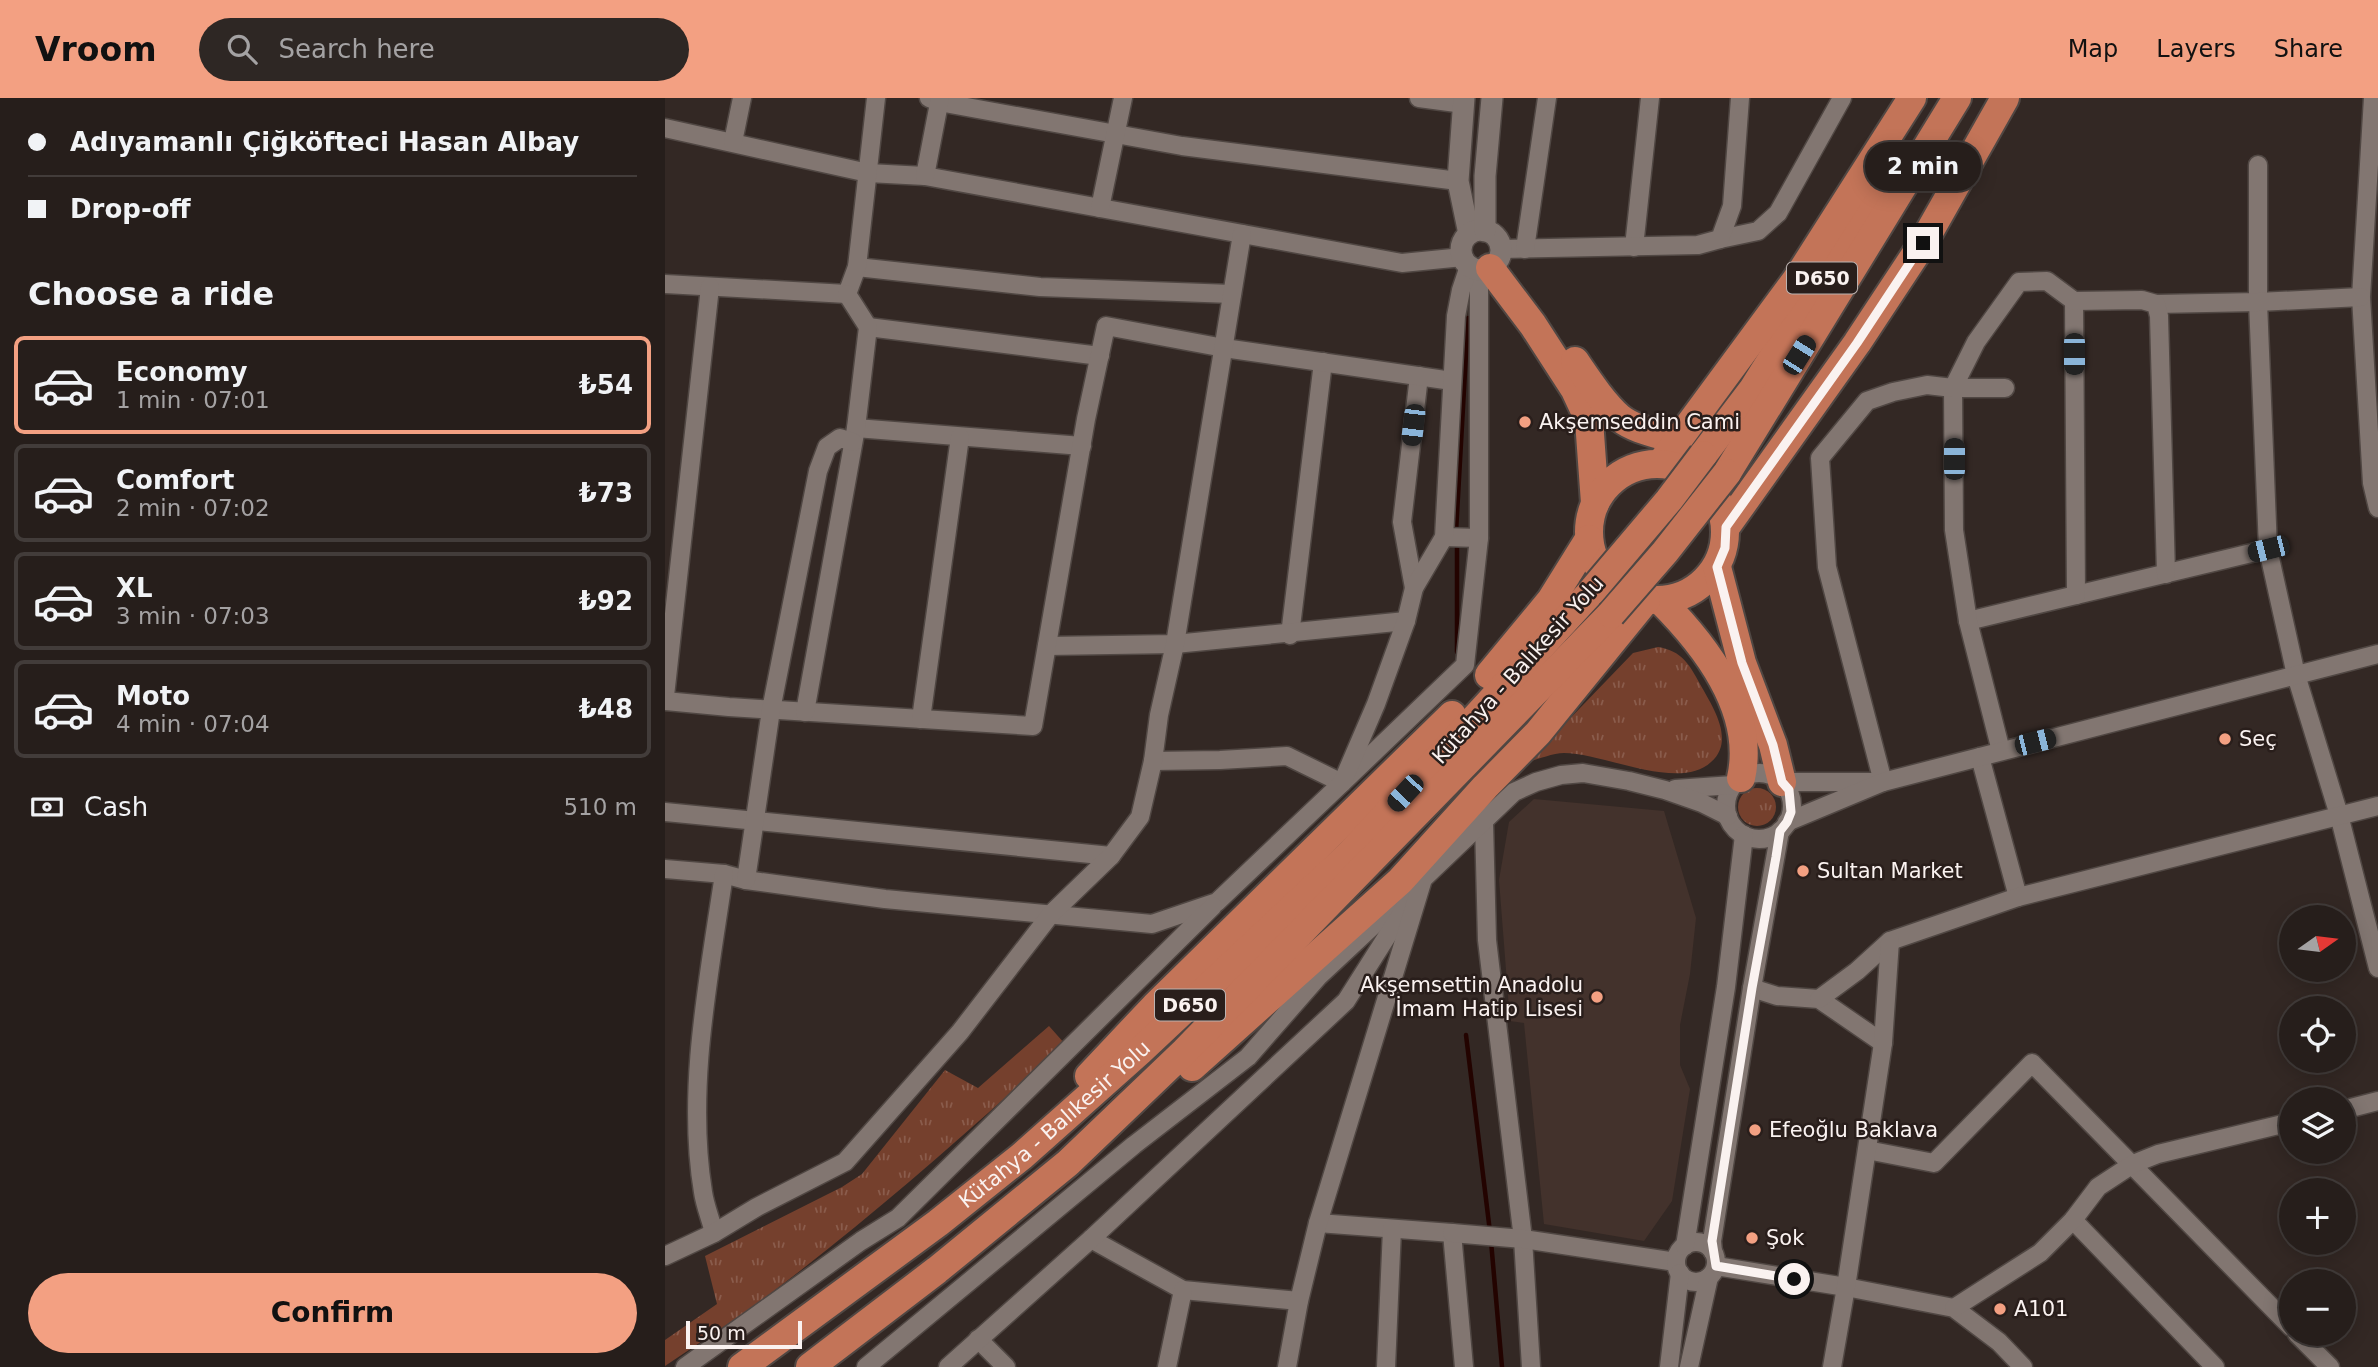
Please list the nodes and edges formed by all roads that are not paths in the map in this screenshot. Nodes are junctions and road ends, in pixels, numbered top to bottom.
1 (742, 98) edge
2 (876, 98) edge
3 (1123, 98) edge
4 (1419, 98) edge
5 (1492, 98) edge
6 (1546, 98) edge
7 (1650, 98) edge
8 (1740, 98) edge
9 (1842, 98) edge
10 (1912, 98) edge
11 (1936, 98) edge
12 (1957, 98) edge
13 (2005, 98) edge
14 (2373, 98) edge
15 (936, 99) edge
16 (1464, 101) edge
17 (665, 128) edge
18 (1115, 133) junction
19 (733, 142) junction
20 (2257, 165) dead end
21 (868, 173) junction
22 (925, 176) junction
23 (1458, 181) junction
24 (1100, 208) junction
25 (1477, 232) junction
26 (1242, 234) junction
27 (1720, 239) junction
28 (1634, 247) junction
29 (1490, 259) junction
30 (857, 267) junction
31 (665, 284) edge
32 (710, 287) junction
33 (1233, 294) junction
34 (847, 295) junction
35 (2361, 297) junction
36 (2074, 300) junction
37 (2258, 302) junction
38 (2157, 304) junction
39 (868, 327) junction
40 (1224, 348) junction
41 (1100, 356) junction
42 (1323, 362) junction
43 (1419, 376) junction
44 (1452, 381) junction
45 (1953, 388) junction
46 (2005, 388) dead end
47 (854, 435) junction
48 (960, 437) junction
49 (1677, 440) junction
50 (1082, 446) junction
51 (1661, 463) junction
52 (1595, 503) junction
53 (2378, 508) edge
54 (1726, 527) junction
55 (1444, 537) junction
56 (1479, 538) junction
57 (1589, 539) junction
58 (2268, 549) junction
59 (1717, 567) junction
60 (2166, 574) junction
61 (1414, 588) junction
62 (2076, 595) junction
63 (1653, 601) junction
64 (1406, 621) junction
65 (1969, 621) junction
66 (1290, 635) junction
67 (1175, 644) junction
68 (1047, 646) junction
69 (2378, 654) edge
70 (2296, 675) junction
71 (665, 698) edge
72 (771, 710) junction
73 (806, 712) junction
74 (921, 719) junction
75 (2001, 751) junction
76 (1980, 757) junction
77 (1153, 761) junction
78 (1737, 781) junction
79 (1782, 782) junction
80 (1883, 782) junction
81 (1342, 783) junction
82 (1665, 790) junction
83 (2378, 806) edge
84 (665, 812) edge
85 (2339, 815) junction
86 (1728, 816) junction
87 (755, 821) junction
88 (1484, 823) junction
89 (1784, 827) junction
90 (1744, 835) junction
91 (1111, 856) junction
92 (665, 869) edge
93 (724, 874) junction
94 (1423, 879) junction
95 (746, 880) junction
96 (2018, 897) junction
97 (1217, 902) junction
98 (1051, 914) junction
99 (1890, 941) junction
100 (2378, 968) edge
101 (1752, 988) junction
102 (1818, 999) junction
103 (1883, 1044) junction
104 (2378, 1101) edge
105 (2356, 1107) edge
106 (2279, 1125) edge
107 (1867, 1150) junction
108 (1022, 1156) junction
109 (1068, 1163) junction
110 (2133, 1164) junction
111 (2073, 1220) junction
112 (1318, 1223) junction
113 (1392, 1229) junction
114 (714, 1233) junction
115 (1452, 1233) junction
116 (1091, 1239) junction
117 (1523, 1239) junction
118 (665, 1256) edge
119 (1680, 1260) junction
120 (1713, 1265) junction
121 (1846, 1287) junction
122 (1183, 1290) junction
123 (1299, 1301) junction
124 (1954, 1308) junction
125 (2279, 1315) edge
126 (978, 1339) junction
127 (2309, 1346) edge
128 (685, 1367) edge
129 (742, 1367) edge
130 (810, 1367) edge
131 (866, 1367) edge
132 (948, 1367) edge
133 (1006, 1367) edge
134 (1167, 1367) edge
135 (1287, 1367) edge
136 (1386, 1367) edge
137 (1464, 1367) edge
138 (1531, 1367) edge
139 (1669, 1367) edge
140 (1689, 1367) edge
141 (1832, 1367) edge
142 (2023, 1367) edge
143 (2215, 1367) edge
144 (2330, 1367) edge

1 - 19 street
2 - 21 street
3 - 18 street
4 - 16 street
5 - 25 street
6 - 29 street
7 - 28 street
8 - 27 street
9 - 27 street
10 - 49 highway
11 - 108 highway, Kütahya - Balıkesir Yolu / D650, bridge
12 - 109 highway, Kütahya - Balıkesir Yolu / D650, bridge
13 - 54 highway
14 - 35 street
15 - 18 street
15 - 22 street
16 - 23 street
17 - 19 street
18 - 23 street
18 - 24 street
19 - 21 street
20 - 37 street
21 - 22 street
21 - 30 street
22 - 24 street
23 - 25 street
24 - 26 street
25 - 29 street
25 - 29 street
26 - 29 street
26 - 33 street
27 - 28 street
28 - 29 street
29 - 44 street
29 - 49 highway
29 - 52 highway
29 - 56 street
30 - 33 street
30 - 34 street
31 - 32 street
32 - 34 street
32 - 71 street
33 - 40 street
34 - 39 street
35 - 37 street
35 - 53 street
36 - 38 street
36 - 45 street
36 - 62 street
37 - 38 street
37 - 58 street
38 - 60 street
39 - 41 street
39 - 47 street
40 - 41 street
40 - 42 street
40 - 67 street
41 - 50 street
42 - 43 street
42 - 66 street
43 - 44 street
43 - 61 street
44 - 55 street
45 - 46 street
45 - 65 street
45 - 80 street
47 - 48 street
47 - 72 street
47 - 73 street
48 - 50 street
48 - 74 street
49 - 51 highway
50 - 68 street
51 - 52 highway
51 - 54 highway
52 - 57 highway
54 - 59 highway
55 - 56 street
55 - 61 street
56 - 81 street
57 - 63 highway
57 - 108 highway
58 - 60 street
58 - 70 street
59 - 63 highway
59 - 79 highway
60 - 62 street
61 - 64 street
62 - 65 street
63 - 78 highway
63 - 109 highway
64 - 66 street
64 - 81 street
65 - 75 street
66 - 67 street
67 - 68 street
67 - 77 street
68 - 74 street
69 - 70 street
70 - 75 street
70 - 85 street
71 - 72 street
72 - 73 street
72 - 87 street
73 - 74 street
75 - 76 street
76 - 80 street
76 - 96 street
77 - 81 street
77 - 91 street
78 - 79 street
78 - 82 street
78 - 86 street
79 - 80 street
79 - 89 street
80 - 89 street
81 - 97 street
82 - 86 street
82 - 88 street
83 - 85 street
84 - 87 street
85 - 96 street
85 - 100 street
86 - 90 street
87 - 91 street
87 - 95 street
88 - 94 street
88 - 117 street
89 - 90 street
89 - 101 street
90 - 119 street
91 - 98 street
92 - 93 street
93 - 95 street
93 - 114 street
94 - 112 street
94 - 116 street
94 - 131 street
95 - 98 street
96 - 99 street
97 - 98 street
97 - 128 street
98 - 114 street
99 - 102 street
99 - 103 street
101 - 102 street
101 - 120 street
102 - 103 street
103 - 107 street
104 - 105 street
106 - 110 street
107 - 110 street
107 - 121 street
108 - 129 highway, Kütahya - Balıkesir Yolu / D650
109 - 130 highway, Kütahya - Balıkesir Yolu / D650
110 - 111 street
110 - 125 street
111 - 124 street
111 - 143 street
112 - 113 street
112 - 123 street
113 - 115 street
113 - 136 street
114 - 118 street
115 - 117 street
115 - 137 street
116 - 122 street
116 - 126 street
117 - 119 street
117 - 138 street
119 - 120 street
119 - 120 street
119 - 139 street
120 - 121 street
120 - 140 street
121 - 124 street
121 - 141 street
122 - 123 street
122 - 134 street
123 - 135 street
124 - 142 street
126 - 132 street
126 - 133 street
127 - 144 street

